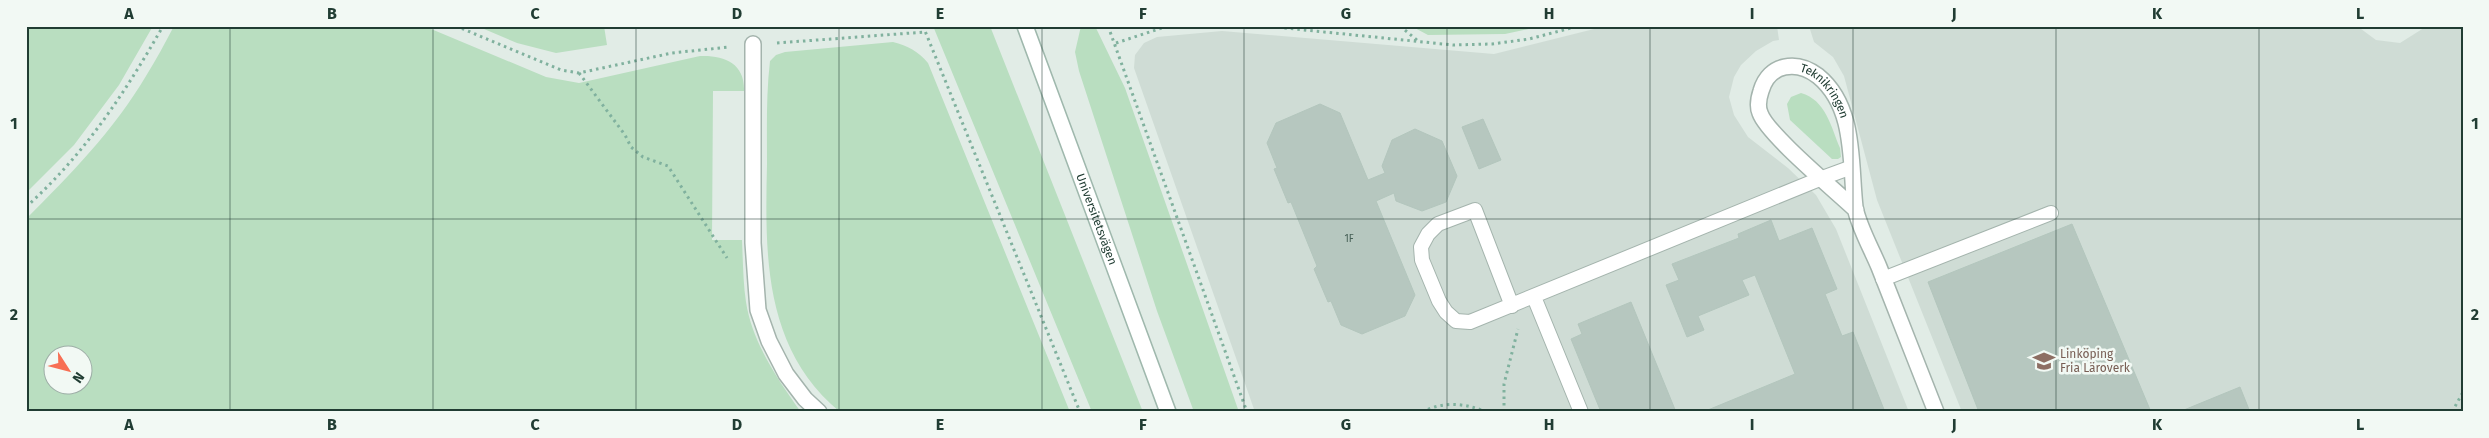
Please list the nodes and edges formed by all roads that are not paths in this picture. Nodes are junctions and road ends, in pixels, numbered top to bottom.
1 (1025, 26) edge
2 (753, 44) road end
3 (1852, 167) junction
4 (1822, 178) junction
5 (1856, 210) junction
6 (2050, 213) dead end
7 (1883, 279) junction
8 (1534, 297) junction
9 (1512, 306) junction
10 (819, 412) edge
11 (1168, 412) edge
12 (1581, 412) edge
13 (1936, 412) edge

1 - 11 street, Universitetsvägen
2 - 10 street
3 - 4 lane
3 - 4 street, Teknikringen
3 - 5 street, Teknikringen
4 - 5 street, Teknikringen
4 - 8 lane
5 - 7 street, Teknikringen
6 - 7 lane
7 - 13 street, Teknikringen
8 - 9 lane
8 - 12 lane
9 - 9 lane

